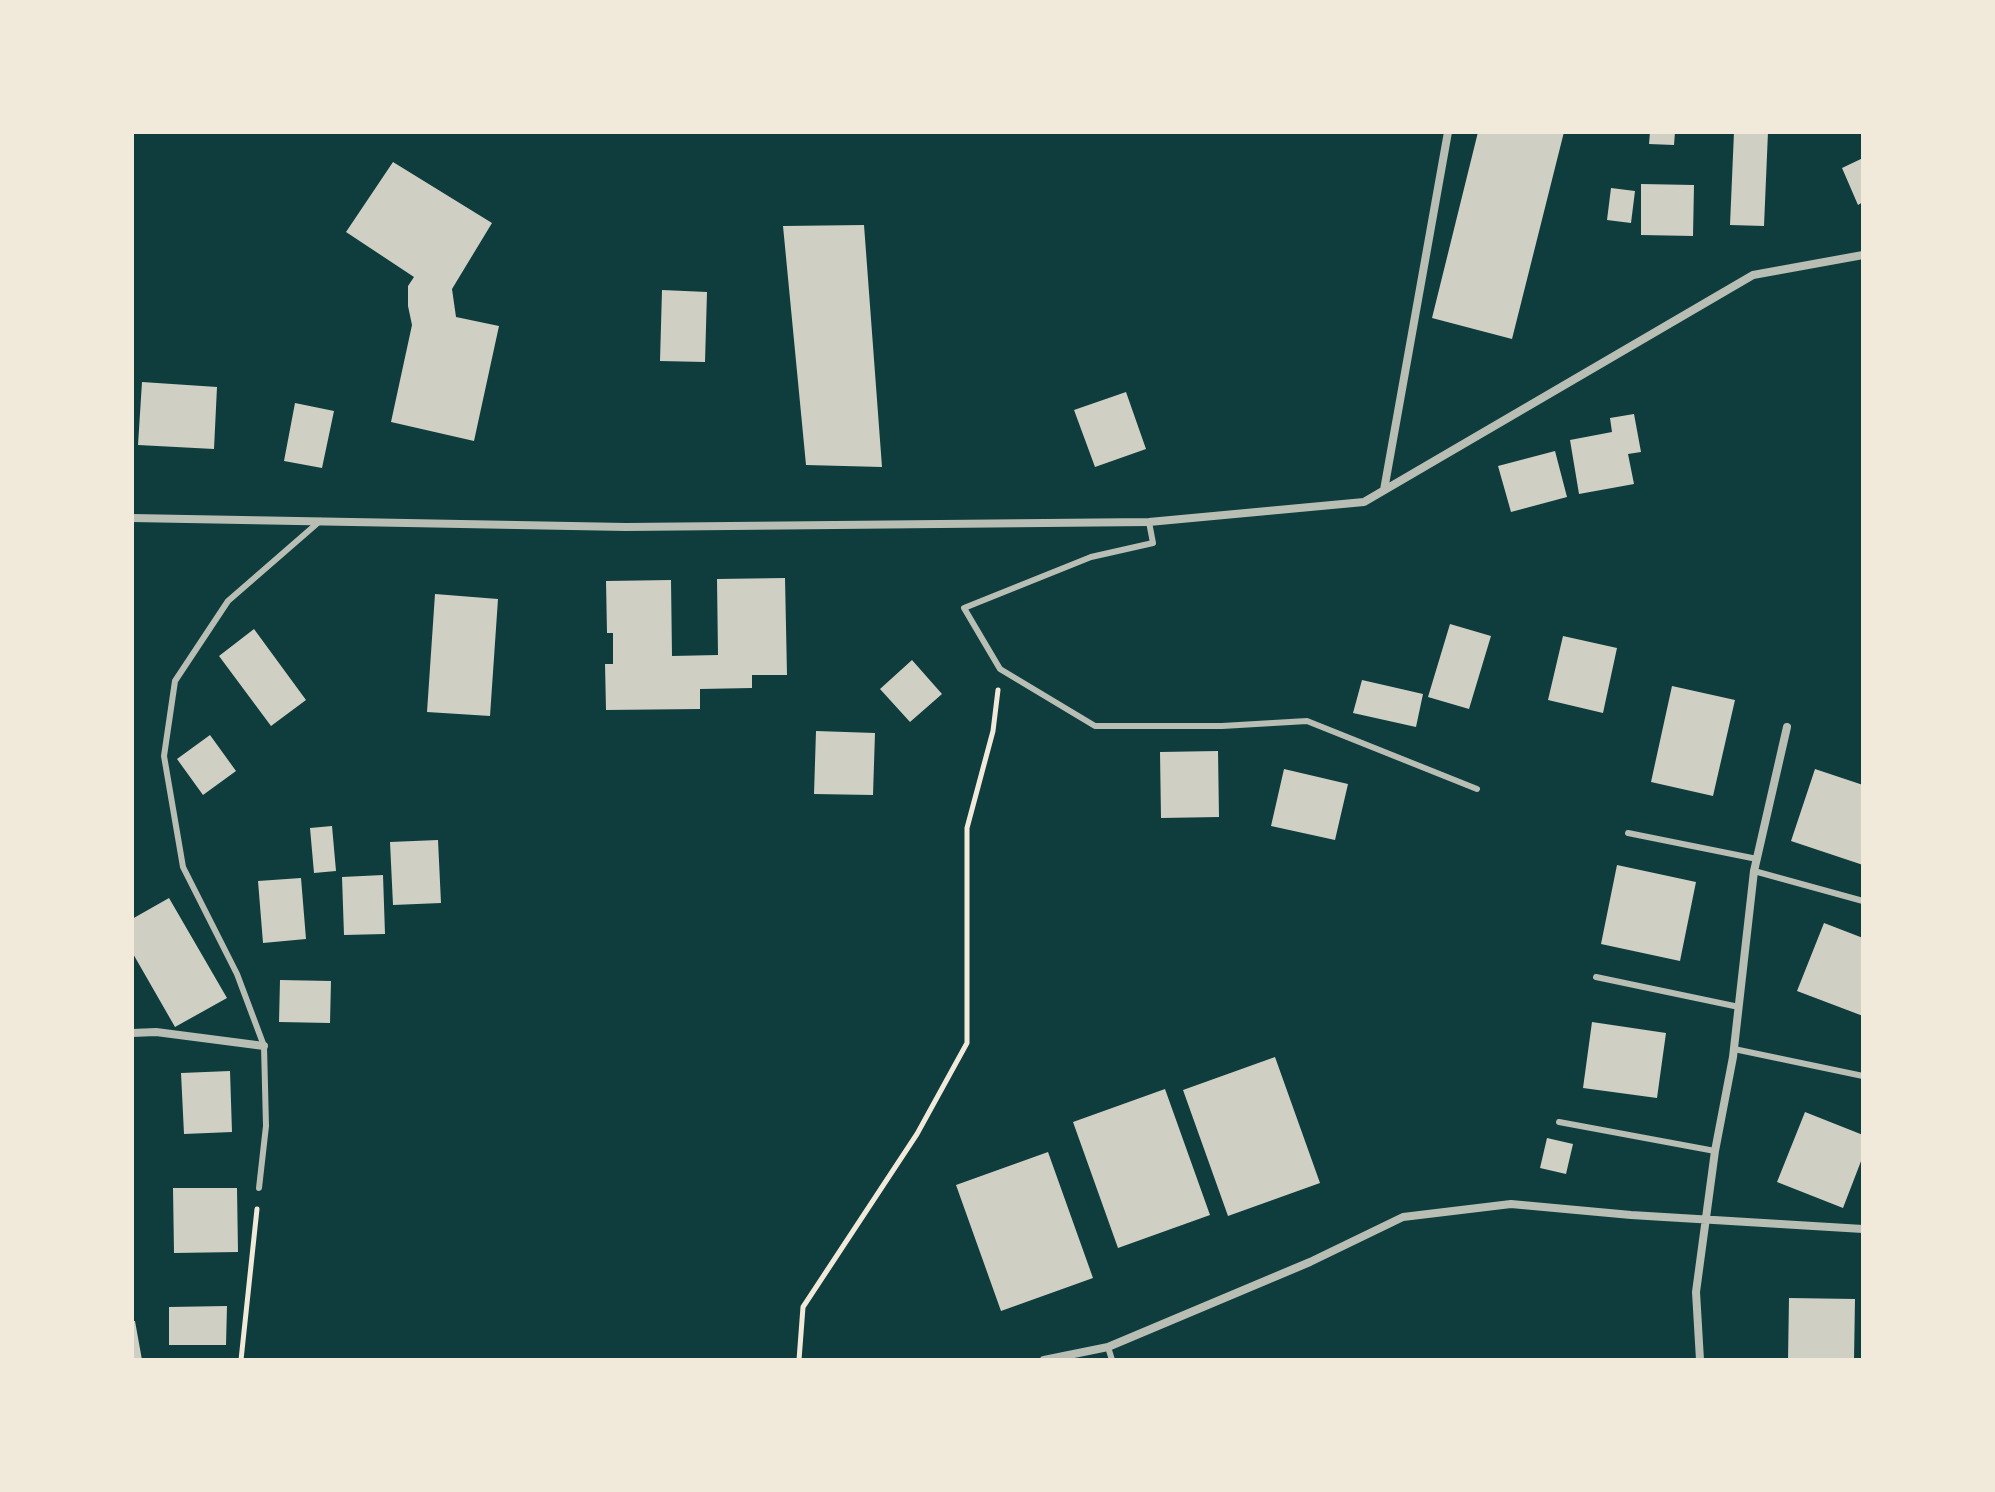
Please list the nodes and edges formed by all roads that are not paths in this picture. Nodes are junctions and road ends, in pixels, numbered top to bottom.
1 (1448, 132) edge
2 (1863, 255) edge
3 (1384, 490) junction
4 (132, 518) edge
5 (320, 521) junction
6 (1149, 522) junction
7 (1787, 727) dead end
8 (1477, 789) dead end
9 (1628, 833) dead end
10 (1757, 859) junction
11 (1754, 871) junction
12 (1863, 901) edge
13 (1596, 977) dead end
14 (1739, 1007) junction
15 (132, 1033) edge
16 (264, 1046) junction
17 (1734, 1049) junction
18 (1863, 1076) edge
19 (1559, 1122) dead end
20 (1715, 1151) junction
21 (259, 1188) road end
22 (1705, 1219) junction
23 (1863, 1229) edge
24 (1108, 1347) junction
25 (1044, 1360) edge
26 (1112, 1360) edge
27 (1700, 1360) edge

1 - 3 street
2 - 3 street
3 - 6 street
4 - 5 street
5 - 6 street
5 - 16 lane
6 - 8 lane
7 - 10 street
9 - 10 lane
10 - 11 street
11 - 12 lane
11 - 14 street
13 - 14 lane
14 - 17 street
15 - 16 street
16 - 21 lane
17 - 18 lane
17 - 20 street
19 - 20 lane
20 - 22 street
22 - 23 street
22 - 24 street
22 - 27 street
24 - 25 street
24 - 26 lane

